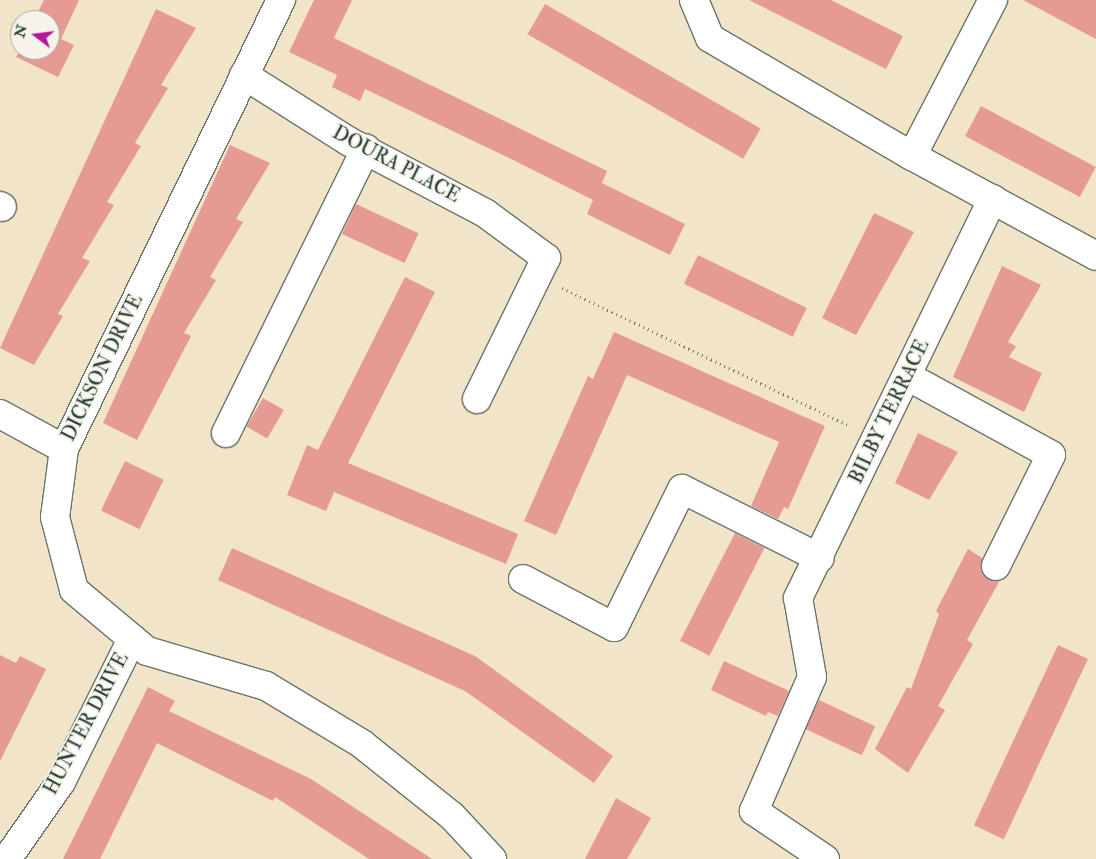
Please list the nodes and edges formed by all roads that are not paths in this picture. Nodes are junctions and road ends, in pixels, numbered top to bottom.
1 (281, 0) edge
2 (694, 0) edge
3 (993, 0) edge
4 (244, 76) junction
5 (366, 150) junction
6 (912, 156) junction
7 (993, 200) junction
8 (1096, 256) edge
9 (907, 376) junction
10 (477, 399) dead end
11 (0, 414) edge
12 (226, 433) dead end
13 (64, 449) junction
14 (820, 558) junction
15 (996, 566) dead end
16 (523, 579) dead end
17 (132, 639) junction
18 (7, 859) edge
19 (492, 859) edge
20 (825, 859) edge

1 - 4 street, DICKSON DRIVE
2 - 6 street
3 - 6 street
4 - 5 street, DOURA PLACE
4 - 13 street, DICKSON DRIVE
5 - 10 street, DOURA PLACE
5 - 12 street
6 - 7 street
7 - 8 street
7 - 9 street, BILBY TERRACE
9 - 14 street, BILBY TERRACE
9 - 15 street
11 - 13 street
13 - 17 street, DICKSON DRIVE
14 - 16 street
14 - 20 street, BILBY TERRACE
17 - 18 street, HUNTER DRIVE
17 - 19 street, DICKSON DRIVE

